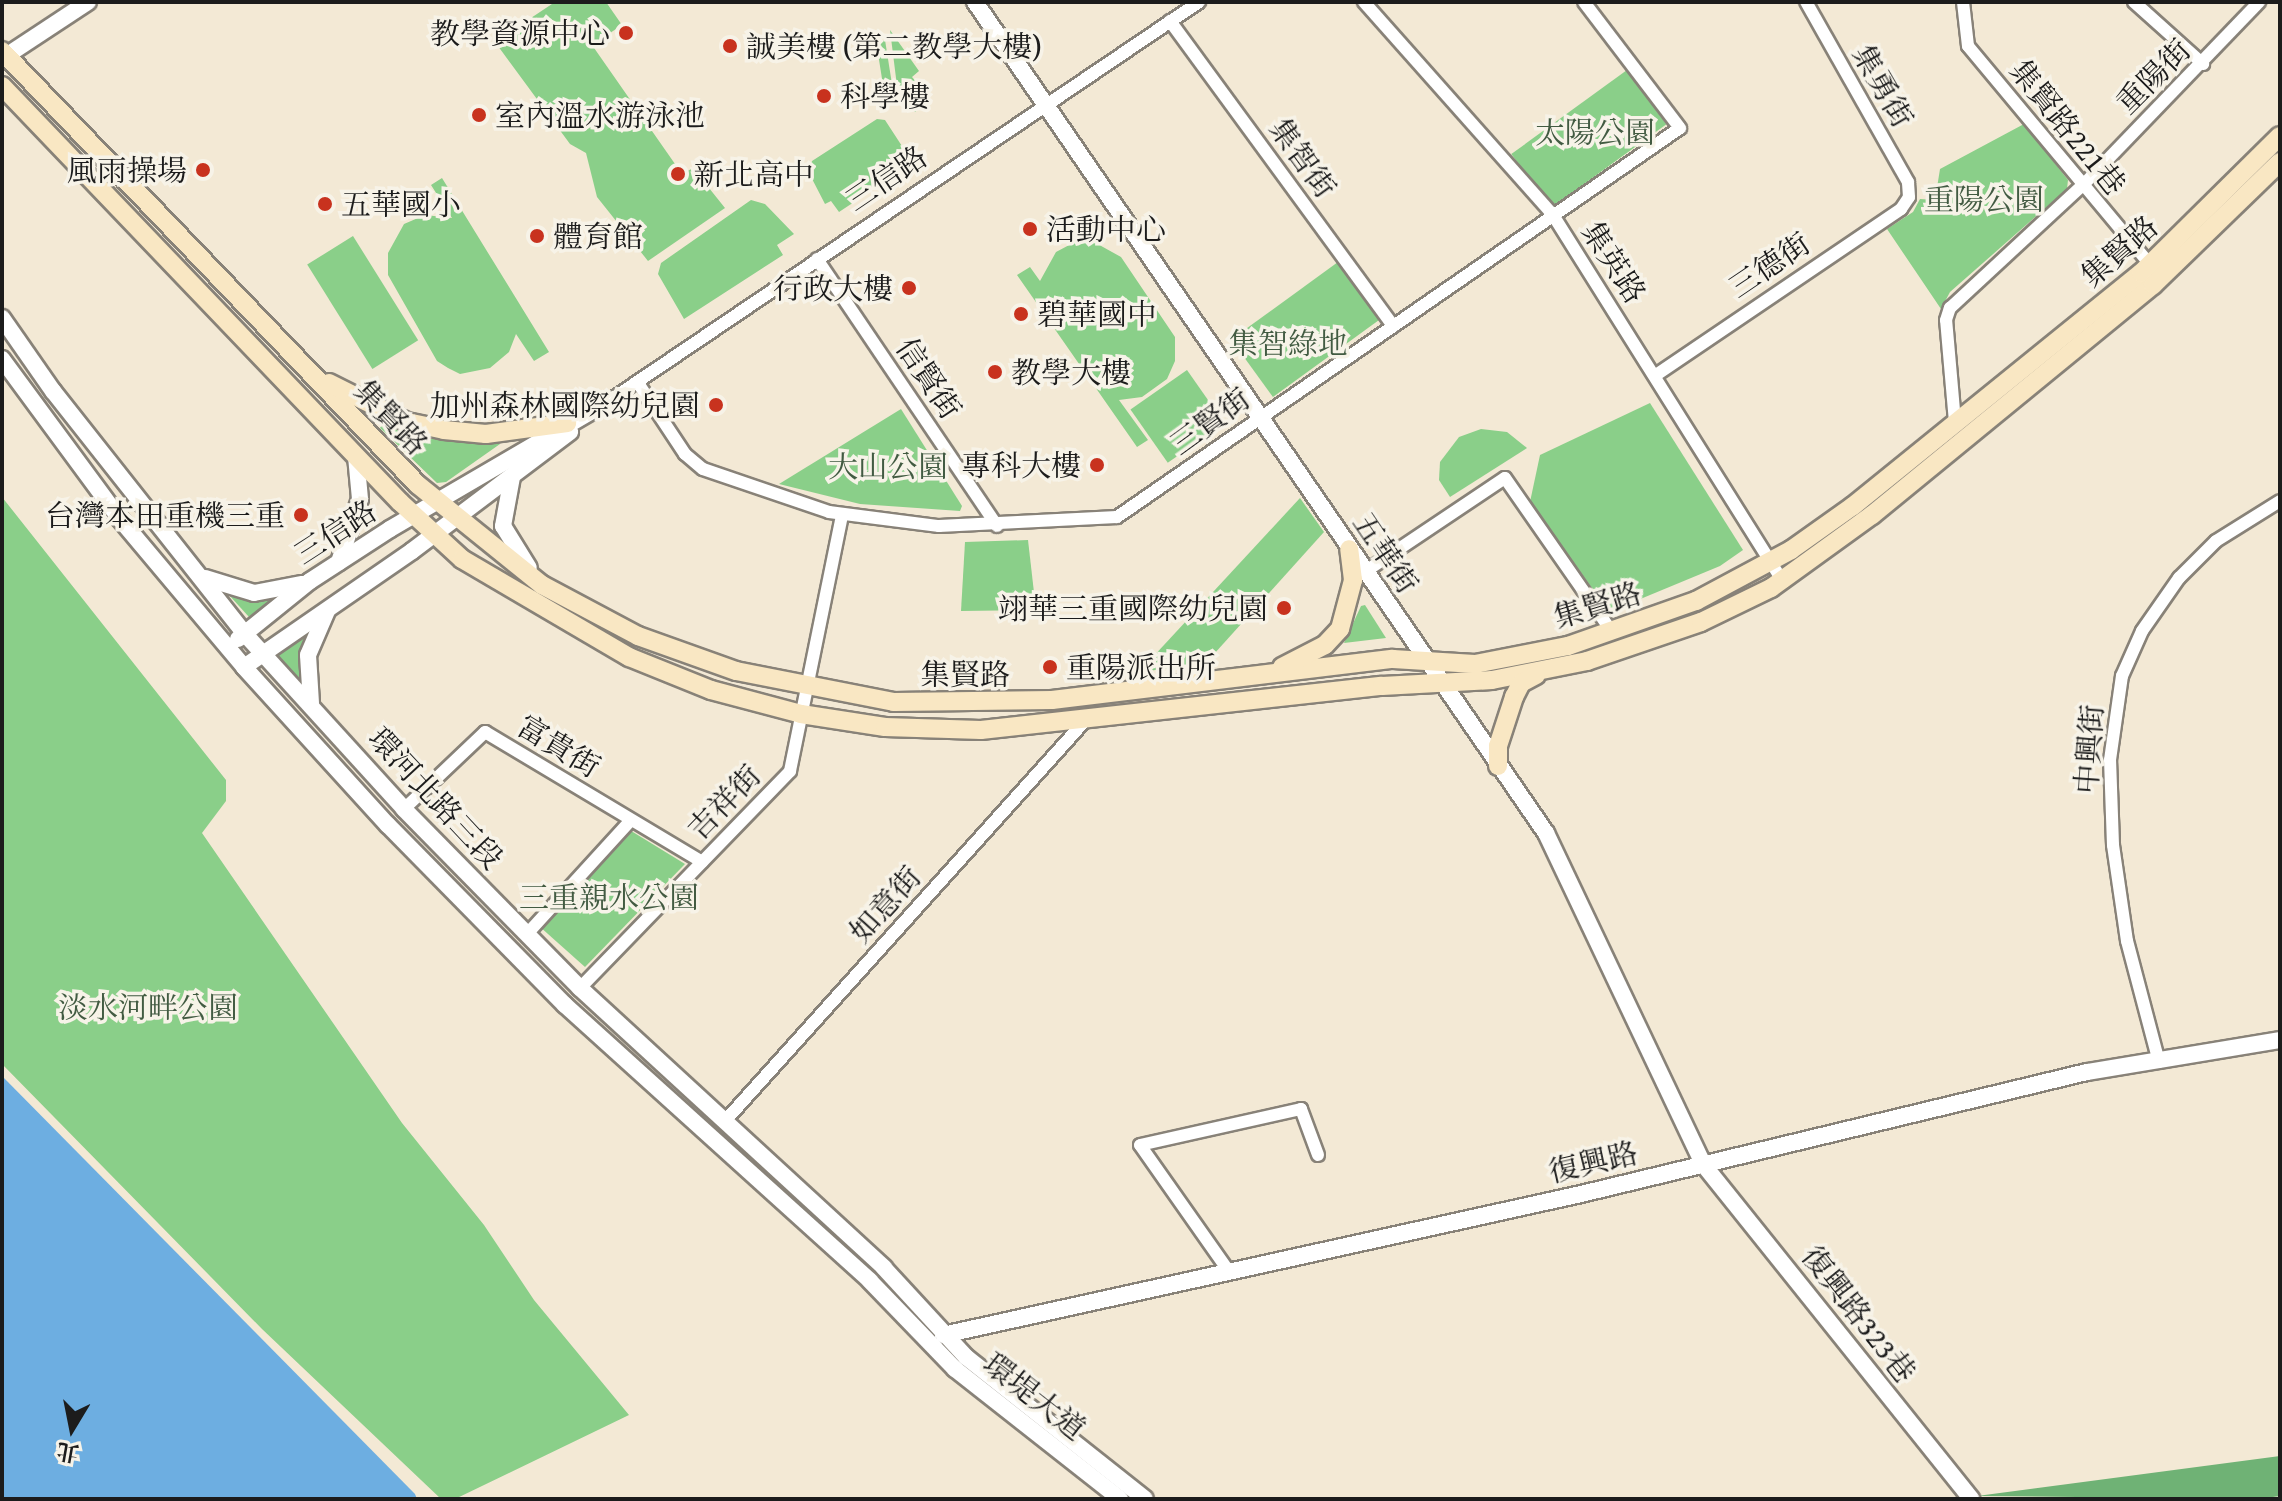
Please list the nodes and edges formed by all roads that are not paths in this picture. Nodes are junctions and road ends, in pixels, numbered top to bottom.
1 (88, 2) edge
2 (975, 2) edge
3 (1199, 2) edge
4 (1364, 2) edge
5 (1584, 2) edge
6 (1806, 2) edge
7 (1963, 2) edge
8 (2134, 2) edge
9 (2259, 2) edge
10 (70, 7) edge
11 (1170, 21) junction
12 (4, 53) edge
13 (2203, 64) junction
14 (2, 86) edge
15 (1044, 104) junction
16 (2280, 136) edge
17 (2280, 162) edge
18 (2083, 185) junction
19 (1909, 197) joint
20 (1553, 215) junction
21 (817, 259) junction
22 (2156, 270) junction
23 (2, 318) edge
24 (1393, 326) junction
25 (2, 359) edge
26 (306, 369) junction
27 (1656, 375) junction
28 (638, 383) junction
29 (606, 403) junction
30 (1259, 417) junction
31 (1955, 422) junction
32 (567, 423) junction
33 (356, 456) junction
34 (512, 475) junction
35 (2280, 501) edge
36 (436, 502) junction
37 (413, 515) junction
38 (842, 515) junction
39 (456, 518) junction
40 (997, 526) junction
41 (434, 535) junction
42 (1349, 549) junction
43 (1772, 561) junction
44 (339, 562) junction
45 (1366, 571) junction
46 (197, 573) junction
47 (1782, 580) junction
48 (310, 581) junction
49 (542, 585) junction
50 (330, 605) junction
51 (1612, 632) junction
52 (245, 634) junction
53 (228, 647) junction
54 (263, 652) junction
55 (1424, 659) junction
56 (244, 667) junction
57 (1543, 671) junction
58 (1266, 674) junction
59 (1444, 684) junction
60 (807, 688) junction
61 (311, 704) junction
62 (801, 714) junction
63 (1083, 723) junction
64 (1498, 766) junction
65 (404, 809) junction
66 (631, 820) junction
67 (702, 862) junction
68 (527, 934) junction
69 (580, 988) junction
70 (2280, 1040) edge
71 (2159, 1062) junction
72 (725, 1121) junction
73 (1318, 1155) dead end
74 (1703, 1164) junction
75 (777, 1169) junction
76 (761, 1187) junction
77 (1230, 1273) junction
78 (918, 1333) junction
79 (949, 1336) junction
80 (1120, 1499) edge
81 (1145, 1499) edge
82 (1971, 1499) edge

1 - 10 street
2 - 15 street, 五華街
3 - 11 street, 三信路
4 - 20 street, 集英路
5 - 20 street, 三賢街
6 - 19 street, 集勇街
7 - 18 street, 集賢路221巷
8 - 13 street
9 - 13 street, 重陽街
10 - 12 street
11 - 15 street, 三信路
11 - 24 street, 集智街
12 - 26 main road, 集賢路
13 - 18 street, 重陽街
14 - 33 main road, 集賢路
15 - 21 street, 三信路
15 - 30 street, 五華街
16 - 22 main road, 集賢路
17 - 22 main road, 集賢路
18 - 22 street, 集賢路221巷
18 - 31 street, 重陽街
19 - 27 street, 三德街
20 - 24 street, 三賢街
20 - 27 street, 集英路
21 - 28 street, 三信路
21 - 40 street, 信賢街
22 - 31 main road, 集賢路
22 - 47 main road, 集賢路
23 - 46 street, 環河北路三段
24 - 30 street, 三賢街
25 - 53 street, 環河北路三段
26 - 32 main road
26 - 36 main road, 集賢路
27 - 43 street, 集英路
28 - 29 street, 三信路
28 - 38 street, 三賢街
29 - 32 street, 三信路
29 - 34 street, 三信路
30 - 40 street, 三賢街
30 - 42 street, 五華街
31 - 43 main road, 集賢路
32 - 36 street, 三信路
33 - 37 main road, 集賢路
33 - 44 street
34 - 39 street, 三信路
34 - 49 street
35 - 71 street, 中興街
36 - 37 street, 三信路
36 - 39 main road, 集賢路
37 - 41 main road, 集賢路
37 - 44 street, 三信路
38 - 40 street, 三賢街
38 - 60 street, 吉祥街
39 - 41 street, 三信路
39 - 49 main road, 集賢路
41 - 50 street, 三信路
41 - 62 main road, 集賢路
42 - 45 street, 五華街
42 - 58 main road
43 - 47 street, 集英路
43 - 51 main road, 集賢路
44 - 48 street, 三信路
45 - 51 street
45 - 55 street, 五華街
46 - 48 street
46 - 52 street, 環河北路三段
47 - 57 main road, 集賢路
48 - 52 street, 三信路
49 - 60 main road, 集賢路
50 - 54 street, 三信路
50 - 61 street
51 - 55 main road, 集賢路
52 - 53 street, 三信路
52 - 54 street, 環河北路三段
53 - 56 street, 環河北路三段
54 - 56 street, 三信路
54 - 61 street, 環河北路三段
55 - 58 main road, 集賢路
55 - 59 street, 五華街
56 - 76 street, 環河北路三段
57 - 59 main road, 集賢路
57 - 64 main road
58 - 60 main road, 集賢路
59 - 63 main road, 集賢路
59 - 64 street, 五華街
60 - 62 street, 吉祥街
61 - 65 street, 環河北路三段
62 - 63 main road, 集賢路
62 - 67 street, 吉祥街
63 - 72 street, 如意街
64 - 74 street, 五華街
65 - 66 street, 富貴街
65 - 68 street, 環河北路三段
66 - 67 street, 富貴街
66 - 68 street
67 - 69 street, 吉祥街
68 - 69 street, 環河北路三段
69 - 72 street, 環河北路三段
70 - 71 street, 復興路
71 - 74 street, 復興路
72 - 75 street, 環河北路三段
73 - 77 street
74 - 77 street, 復興路
74 - 82 street, 復興路323巷
75 - 76 street
75 - 79 street, 環河北路三段
76 - 78 street, 環河北路三段
77 - 79 street, 復興路
78 - 79 street, 復興路
78 - 80 street, 環堤大道
79 - 81 street, 環堤大道

